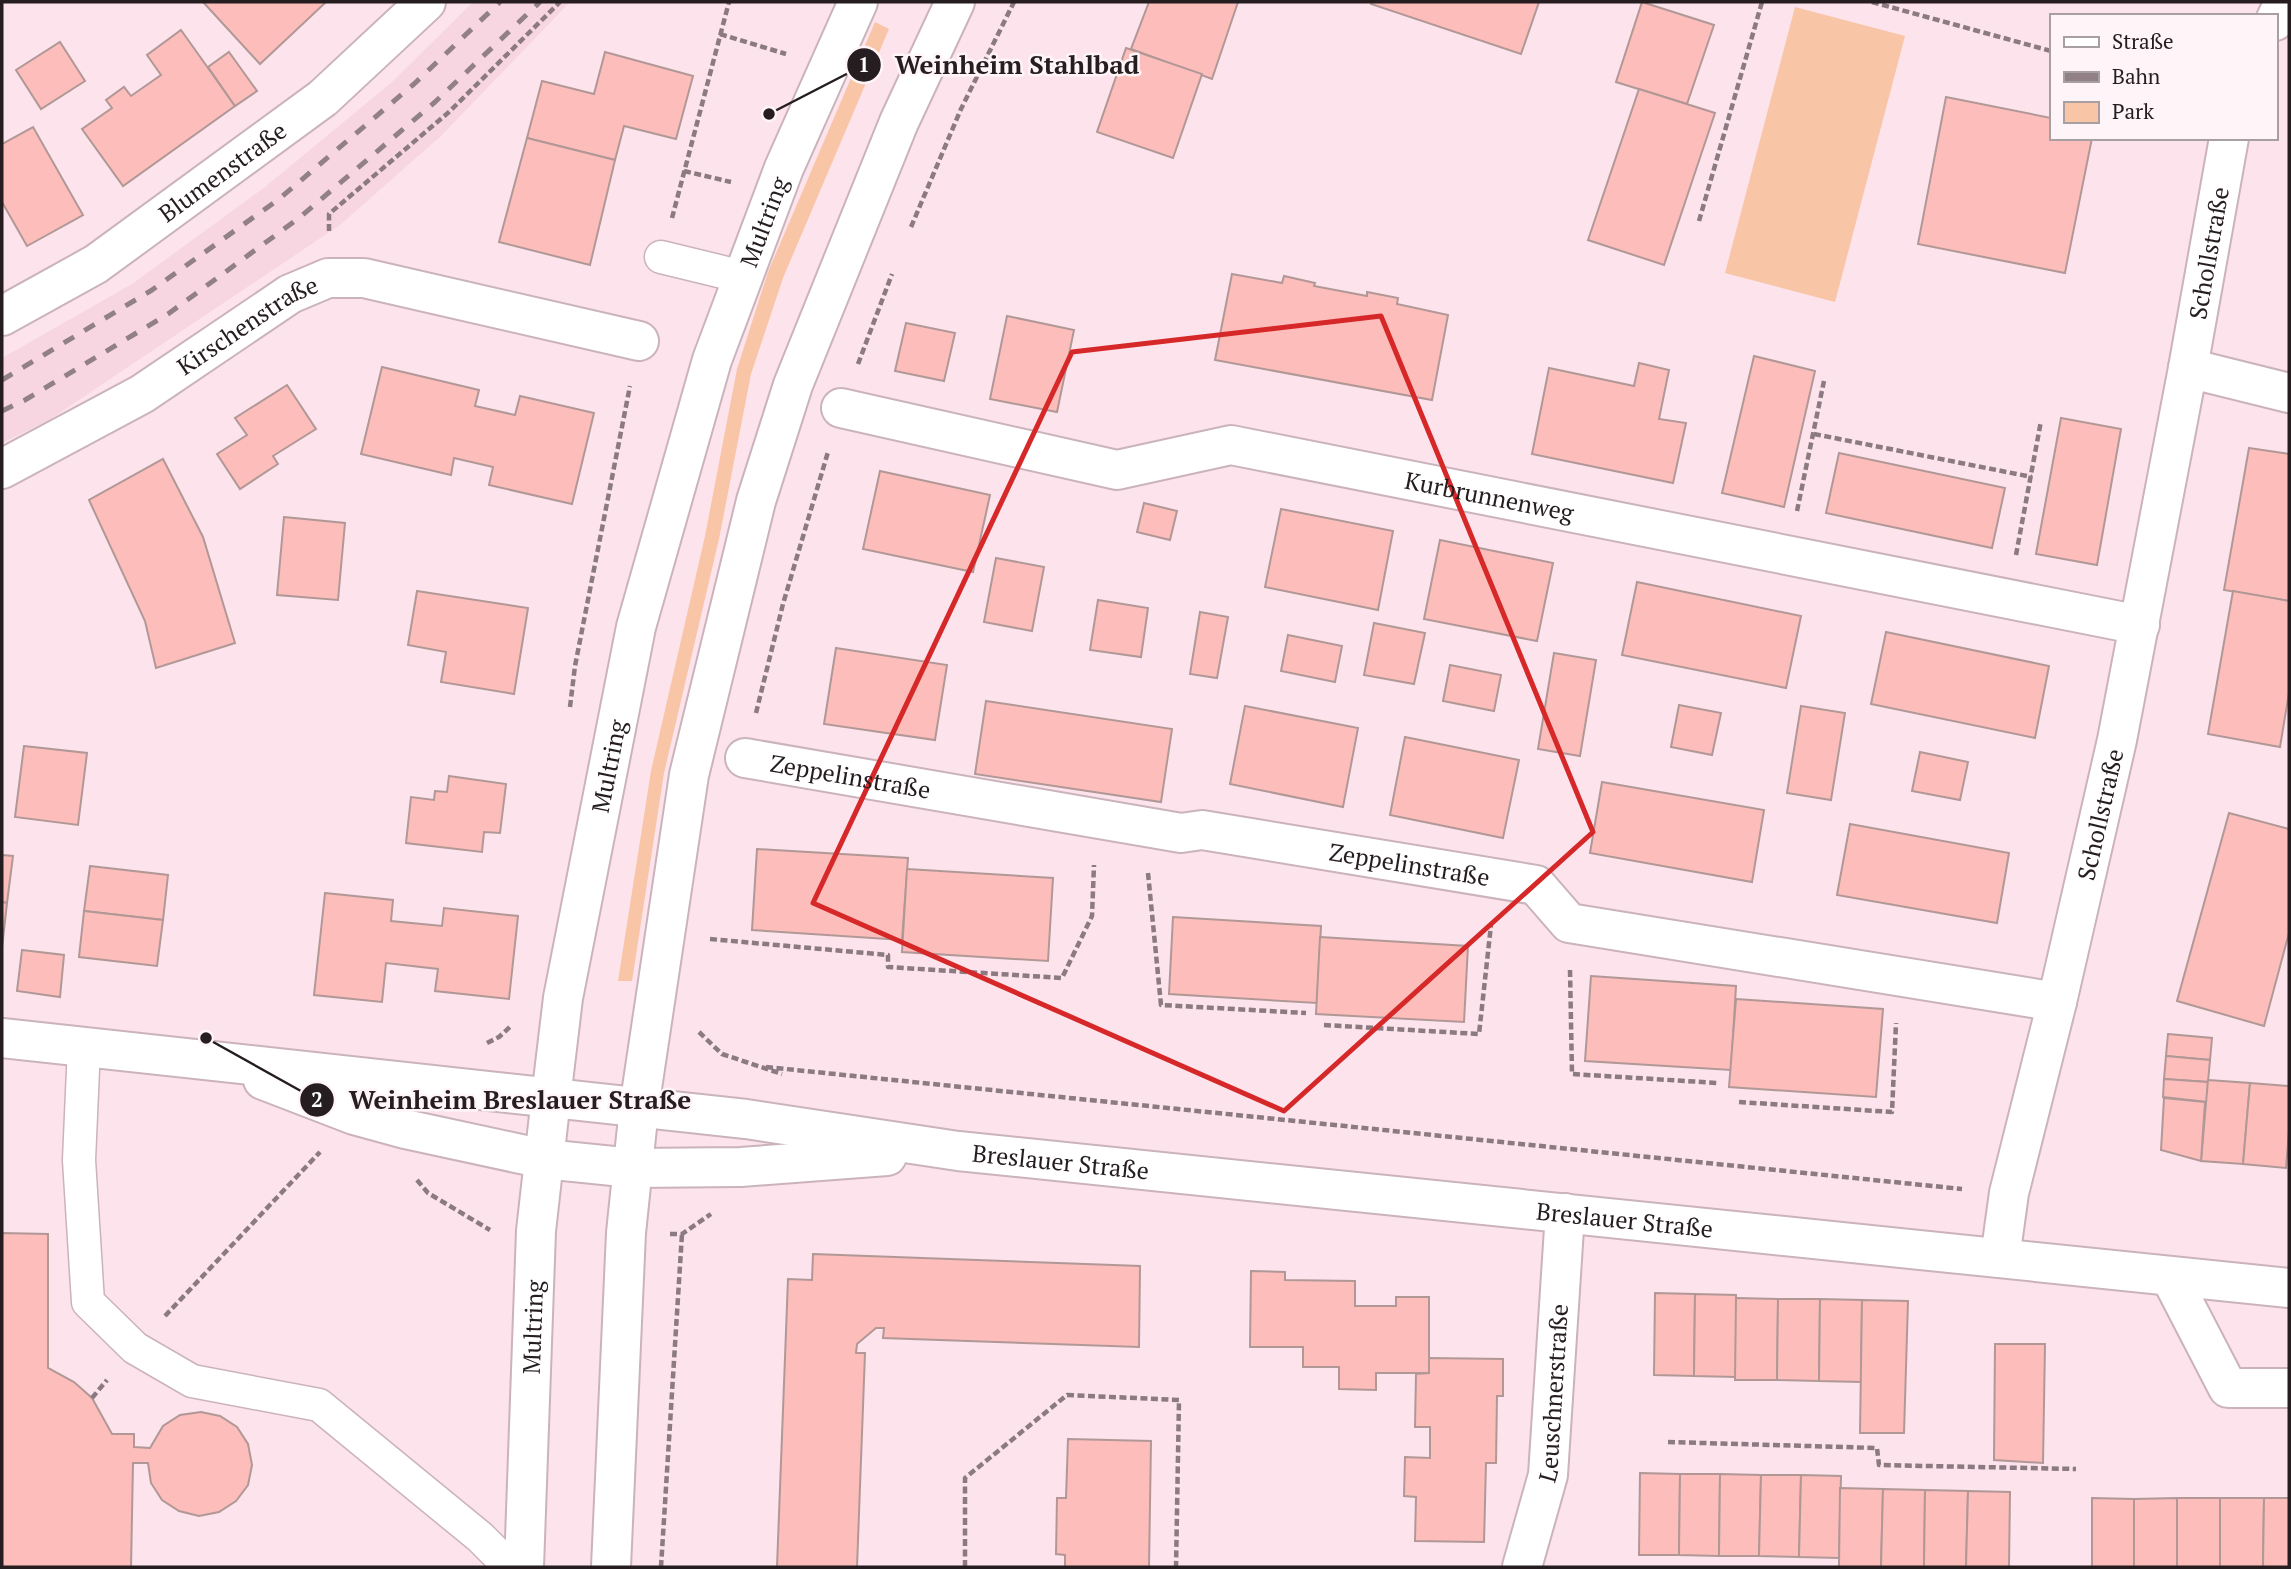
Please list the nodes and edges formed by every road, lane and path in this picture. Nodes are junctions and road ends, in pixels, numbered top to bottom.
1 (426, 2) edge
2 (560, 2) edge
3 (729, 2) edge
4 (858, 2) edge
5 (1014, 2) edge
6 (1762, 2) edge
7 (1872, 2) edge
8 (950, 7) edge
9 (720, 34) junction
10 (2050, 51) edge
11 (789, 55) dead end
12 (2229, 140) edge
13 (684, 171) junction
14 (743, 185) dead end
15 (329, 214) dead end
16 (1699, 221) dead end
17 (905, 239) dead end
18 (662, 257) joint
19 (896, 263) dead end
20 (743, 277) junction
21 (2, 316) edge
22 (639, 341) joint
23 (2188, 368) junction
24 (1824, 382) dead end
25 (2289, 393) edge
26 (841, 408) junction
27 (2041, 421) dead end
28 (1814, 434) junction
29 (2, 469) edge
30 (2032, 477) junction
31 (1788, 556) junction
32 (2008, 600) junction
33 (2140, 625) junction
34 (570, 707) dead end
35 (745, 758) joint
36 (1097, 819) junction
37 (1143, 827) junction
38 (1496, 878) junction
39 (1569, 923) junction
40 (698, 938) dead end
41 (1899, 976) junction
42 (2057, 1002) junction
43 (1306, 1013) dead end
44 (516, 1022) dead end
45 (697, 1023) dead end
46 (1324, 1025) dead end
47 (2, 1038) edge
48 (84, 1047) junction
49 (476, 1047) dead end
50 (219, 1062) junction
51 (1718, 1083) dead end
52 (551, 1098) junction
53 (1738, 1102) dead end
54 (639, 1108) junction
55 (354, 1115) junction
56 (958, 1151) junction
57 (544, 1159) junction
58 (633, 1168) junction
59 (2009, 1193) junction
60 (428, 1194) dead end
61 (1565, 1213) junction
62 (488, 1230) dead end
63 (682, 1234) dead end
64 (2000, 1258) junction
65 (2170, 1276) junction
66 (2289, 1288) edge
67 (135, 1348) junction
68 (2289, 1388) edge
69 (92, 1398) dead end
70 (1668, 1442) dead end
71 (2076, 1469) dead end
72 (510, 1567) edge
73 (524, 1567) edge
74 (611, 1567) edge
75 (661, 1567) edge
76 (965, 1567) edge
77 (1176, 1567) edge
78 (1522, 1567) edge

1 - 21 street, Blumenstraße
2 - 15 path
3 - 9 path
4 - 20 street, Multring
5 - 17 path
6 - 16 path
7 - 10 path
8 - 54 street
9 - 11 path
9 - 13 path
12 - 23 street, Schollstraße
13 - 14 path
13 - 18 path
18 - 20 lane
19 - 26 path
20 - 52 street, Multring
22 - 29 street, Kirschenstraße
22 - 34 path
23 - 25 street
23 - 33 street, Schollstraße
24 - 28 path
26 - 31 street, Kurbrunnenweg
26 - 35 path
27 - 30 path
28 - 30 path
28 - 31 path
30 - 32 path
31 - 32 street, Kurbrunnenweg
32 - 33 street, Kurbrunnenweg
33 - 42 street, Schollstraße
35 - 36 street, Zeppelinstraße
36 - 37 street, Zeppelinstraße
36 - 40 path
37 - 38 street, Zeppelinstraße
37 - 43 path
38 - 39 street, Zeppelinstraße
38 - 46 path
39 - 41 street
39 - 51 path
41 - 42 street
41 - 53 path
42 - 59 street, Schollstraße
44 - 49 path
45 - 59 path
47 - 48 street, Breslauer Straße
48 - 50 street, Breslauer Straße
48 - 67 lane
50 - 52 street, Breslauer Straße
50 - 55 street, Breslauer Straße
52 - 54 street, Breslauer Straße
52 - 57 street, Multring
54 - 56 street, Breslauer Straße
54 - 58 street
55 - 57 street, Breslauer Straße
55 - 67 path
56 - 58 street, Breslauer Straße
56 - 61 street, Breslauer Straße
57 - 58 street, Breslauer Straße
57 - 73 street, Multring
58 - 74 street
59 - 64 street, Schollstraße
60 - 62 path
61 - 64 street, Breslauer Straße
61 - 78 street, Leuschnerstraße
63 - 75 path
64 - 65 street, Breslauer Straße
65 - 66 street, Breslauer Straße
65 - 68 street
67 - 69 path
67 - 72 lane
70 - 71 path
76 - 77 path

